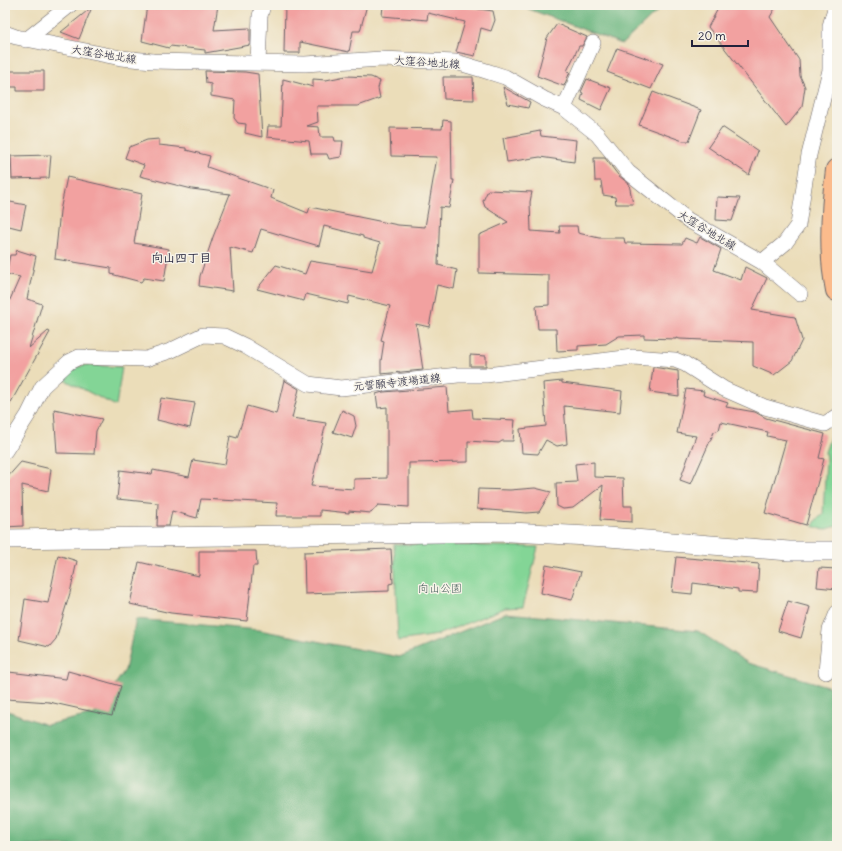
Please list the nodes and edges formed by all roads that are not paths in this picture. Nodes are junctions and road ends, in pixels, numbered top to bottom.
1 (70, 5) edge
2 (263, 5) edge
3 (836, 5) edge
4 (5, 33) edge
5 (26, 40) junction
6 (593, 43) dead end
7 (258, 63) junction
8 (564, 108) junction
9 (837, 170) edge
10 (762, 262) junction
11 (837, 290) edge
12 (800, 294) dead end
13 (837, 416) edge
14 (5, 451) edge
15 (5, 539) edge
16 (837, 551) edge
17 (837, 613) edge
18 (826, 672) dead end

1 - 5 street
2 - 7 street
3 - 10 street
4 - 5 street, 大窪谷地北線
5 - 7 street, 大窪谷地北線
6 - 8 street
7 - 8 street, 大窪谷地北線
8 - 10 street, 大窪谷地北線
9 - 11 highway
10 - 12 street, 大窪谷地北線
13 - 14 street, 元誓願寺渡場道線
15 - 16 street
17 - 18 street

